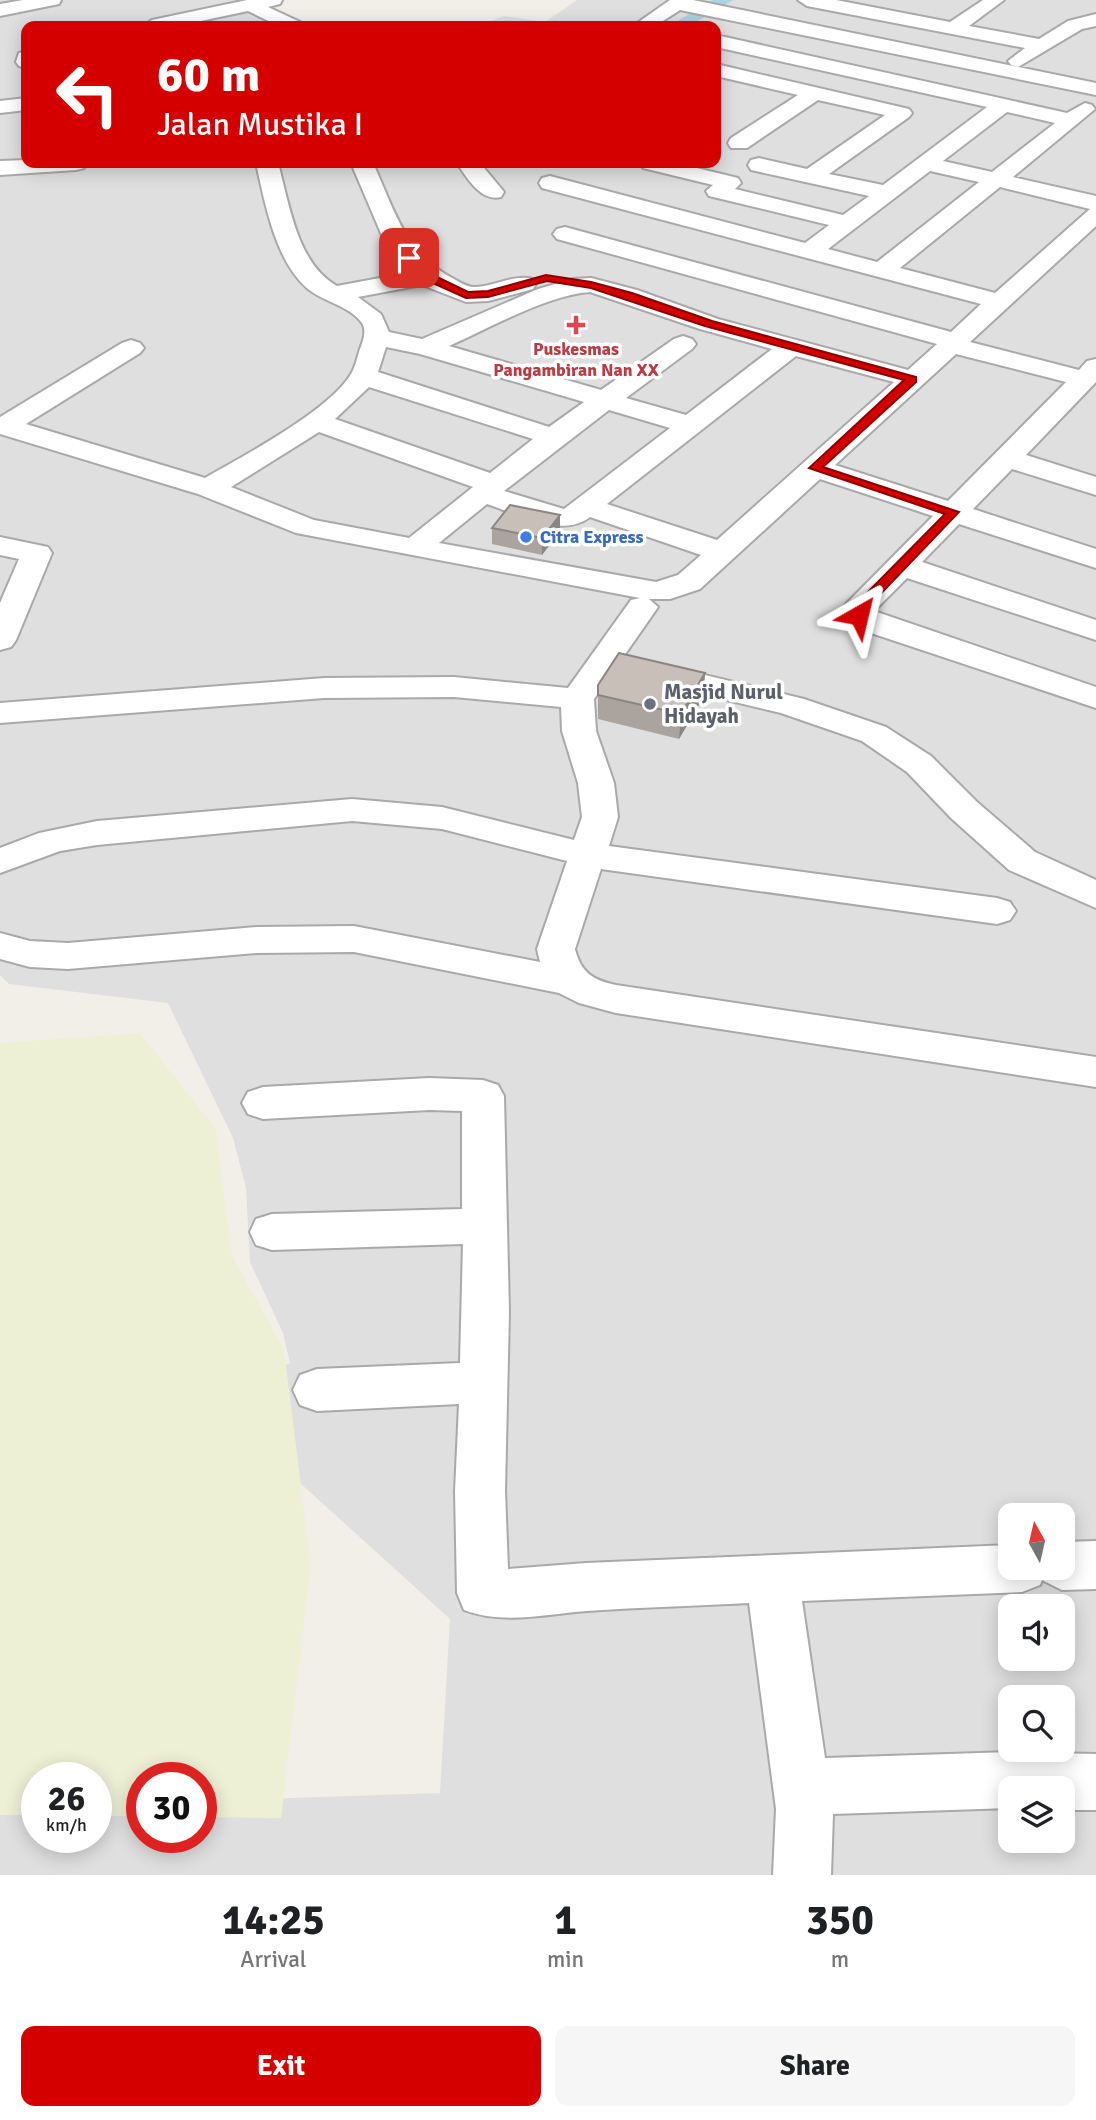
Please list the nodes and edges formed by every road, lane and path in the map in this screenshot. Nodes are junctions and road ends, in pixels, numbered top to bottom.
1 (52, 0) edge
2 (273, 0) edge
3 (763, 0) edge
4 (807, 0) edge
5 (919, 0) edge
6 (995, 0) edge
7 (686, 4) edge
8 (250, 5) junction
9 (0, 10) edge
10 (725, 18) edge
11 (894, 18) junction
12 (1096, 20) edge
13 (175, 21) edge
14 (283, 21) edge
15 (652, 21) edge
16 (953, 28) junction
17 (721, 42) edge
18 (1040, 46) junction
19 (911, 51) junction
20 (1004, 70) junction
21 (721, 71) edge
22 (869, 75) junction
23 (750, 78) junction
24 (1096, 89) edge
25 (727, 91) dead end
26 (815, 93) junction
27 (1096, 99) edge
28 (21, 105) edge
29 (1002, 106) junction
30 (0, 107) edge
31 (1071, 120) junction
32 (721, 138) edge
33 (739, 143) junction
34 (925, 163) junction
35 (758, 164) junction
36 (21, 167) edge
37 (0, 168) edge
38 (268, 168) edge
39 (364, 168) edge
40 (472, 168) edge
41 (667, 168) edge
42 (811, 176) junction
43 (994, 180) junction
44 (550, 183) dead end
45 (724, 187) junction
46 (493, 192) dead end
47 (886, 193) junction
48 (1096, 203) edge
49 (1096, 214) edge
50 (847, 223) junction
51 (565, 234) dead end
52 (676, 235) junction
53 (810, 251) junction
54 (881, 271) junction
55 (432, 278) junction
56 (583, 284) junction
57 (334, 294) junction
58 (628, 295) junction
59 (998, 300) junction
60 (377, 337) junction
61 (953, 343) junction
62 (683, 344) dead end
63 (425, 347) junction
64 (790, 347) junction
65 (131, 348) dead end
66 (1092, 373) edge
67 (363, 376) junction
68 (912, 379) junction
69 (607, 398) junction
70 (314, 421) junction
71 (2, 425) edge
72 (690, 425) junction
73 (553, 438) junction
74 (1007, 458) junction
75 (815, 468) junction
76 (1096, 486) edge
77 (208, 488) junction
78 (487, 489) junction
79 (584, 506) junction
80 (953, 512) junction
81 (0, 546) edge
82 (416, 547) junction
83 (720, 551) junction
84 (1096, 559) edge
85 (902, 566) junction
86 (648, 599) junction
87 (1096, 630) edge
88 (0, 640) edge
89 (605, 662) junction
90 (1096, 698) edge
91 (577, 699) junction
92 (0, 713) edge
93 (588, 855) junction
94 (0, 861) edge
95 (1096, 894) edge
96 (997, 911) dead end
97 (0, 946) edge
98 (568, 981) junction
99 (1096, 1072) edge
100 (263, 1103) dead end
101 (485, 1226) junction
102 (272, 1232) dead end
103 (483, 1382) junction
104 (317, 1390) dead end
105 (1096, 1565) edge
106 (1075, 1566) edge
107 (998, 1569) edge
108 (772, 1577) junction
109 (1096, 1782) edge
110 (801, 1787) junction
111 (802, 1875) edge

1 - 9 street
2 - 8 street
3 - 10 street
4 - 11 street
5 - 11 street
6 - 16 street
7 - 10 street
7 - 15 street
8 - 13 street
8 - 14 street
10 - 19 street
11 - 16 street
12 - 18 street
16 - 18 street
17 - 22 street
18 - 20 street
19 - 20 street
19 - 22 street
20 - 24 street
21 - 23 street
22 - 29 street
23 - 25 street
23 - 26 street
26 - 33 street
26 - 42 street
27 - 31 street
28 - 30 street
29 - 31 street
29 - 34 street
31 - 43 street
32 - 33 street
33 - 35 street
34 - 43 street
34 - 47 street
35 - 42 street
35 - 45 street
36 - 37 street
38 - 57 street
39 - 55 street
40 - 46 street
41 - 45 street
42 - 47 street
43 - 48 street
43 - 54 street
44 - 52 street
45 - 50 street
45 - 52 street
47 - 50 street
49 - 59 street
50 - 53 street
51 - 52 street
52 - 53 street
52 - 58 street
52 - 61 street
53 - 54 street
54 - 59 street
55 - 56 street
55 - 57 street
56 - 58 street
56 - 63 street
57 - 60 street
58 - 64 street
59 - 61 street
60 - 63 street
60 - 67 street
61 - 66 street
61 - 68 street
62 - 69 street
63 - 69 street
64 - 68 street
64 - 72 street
65 - 71 street
66 - 74 street
67 - 70 street
67 - 73 street
68 - 75 street
69 - 72 street
69 - 73 street
70 - 77 street
70 - 78 street
71 - 77 street
72 - 79 street
73 - 78 street
74 - 76 street
74 - 80 street
75 - 80 street
75 - 83 street
77 - 82 street
78 - 79 street
78 - 82 street
79 - 83 street
80 - 84 street
80 - 85 street
81 - 88 street
82 - 86 street
83 - 86 street
85 - 87 street
85 - 90 street
86 - 89 street
89 - 91 street
89 - 95 street
91 - 92 street
91 - 93 street
93 - 94 street
93 - 96 street
93 - 98 street
97 - 98 street
98 - 99 street
100 - 101 street
101 - 102 street
101 - 103 street
103 - 104 street
103 - 108 street
105 - 106 street
107 - 108 street
108 - 110 street
109 - 110 street
110 - 111 street

